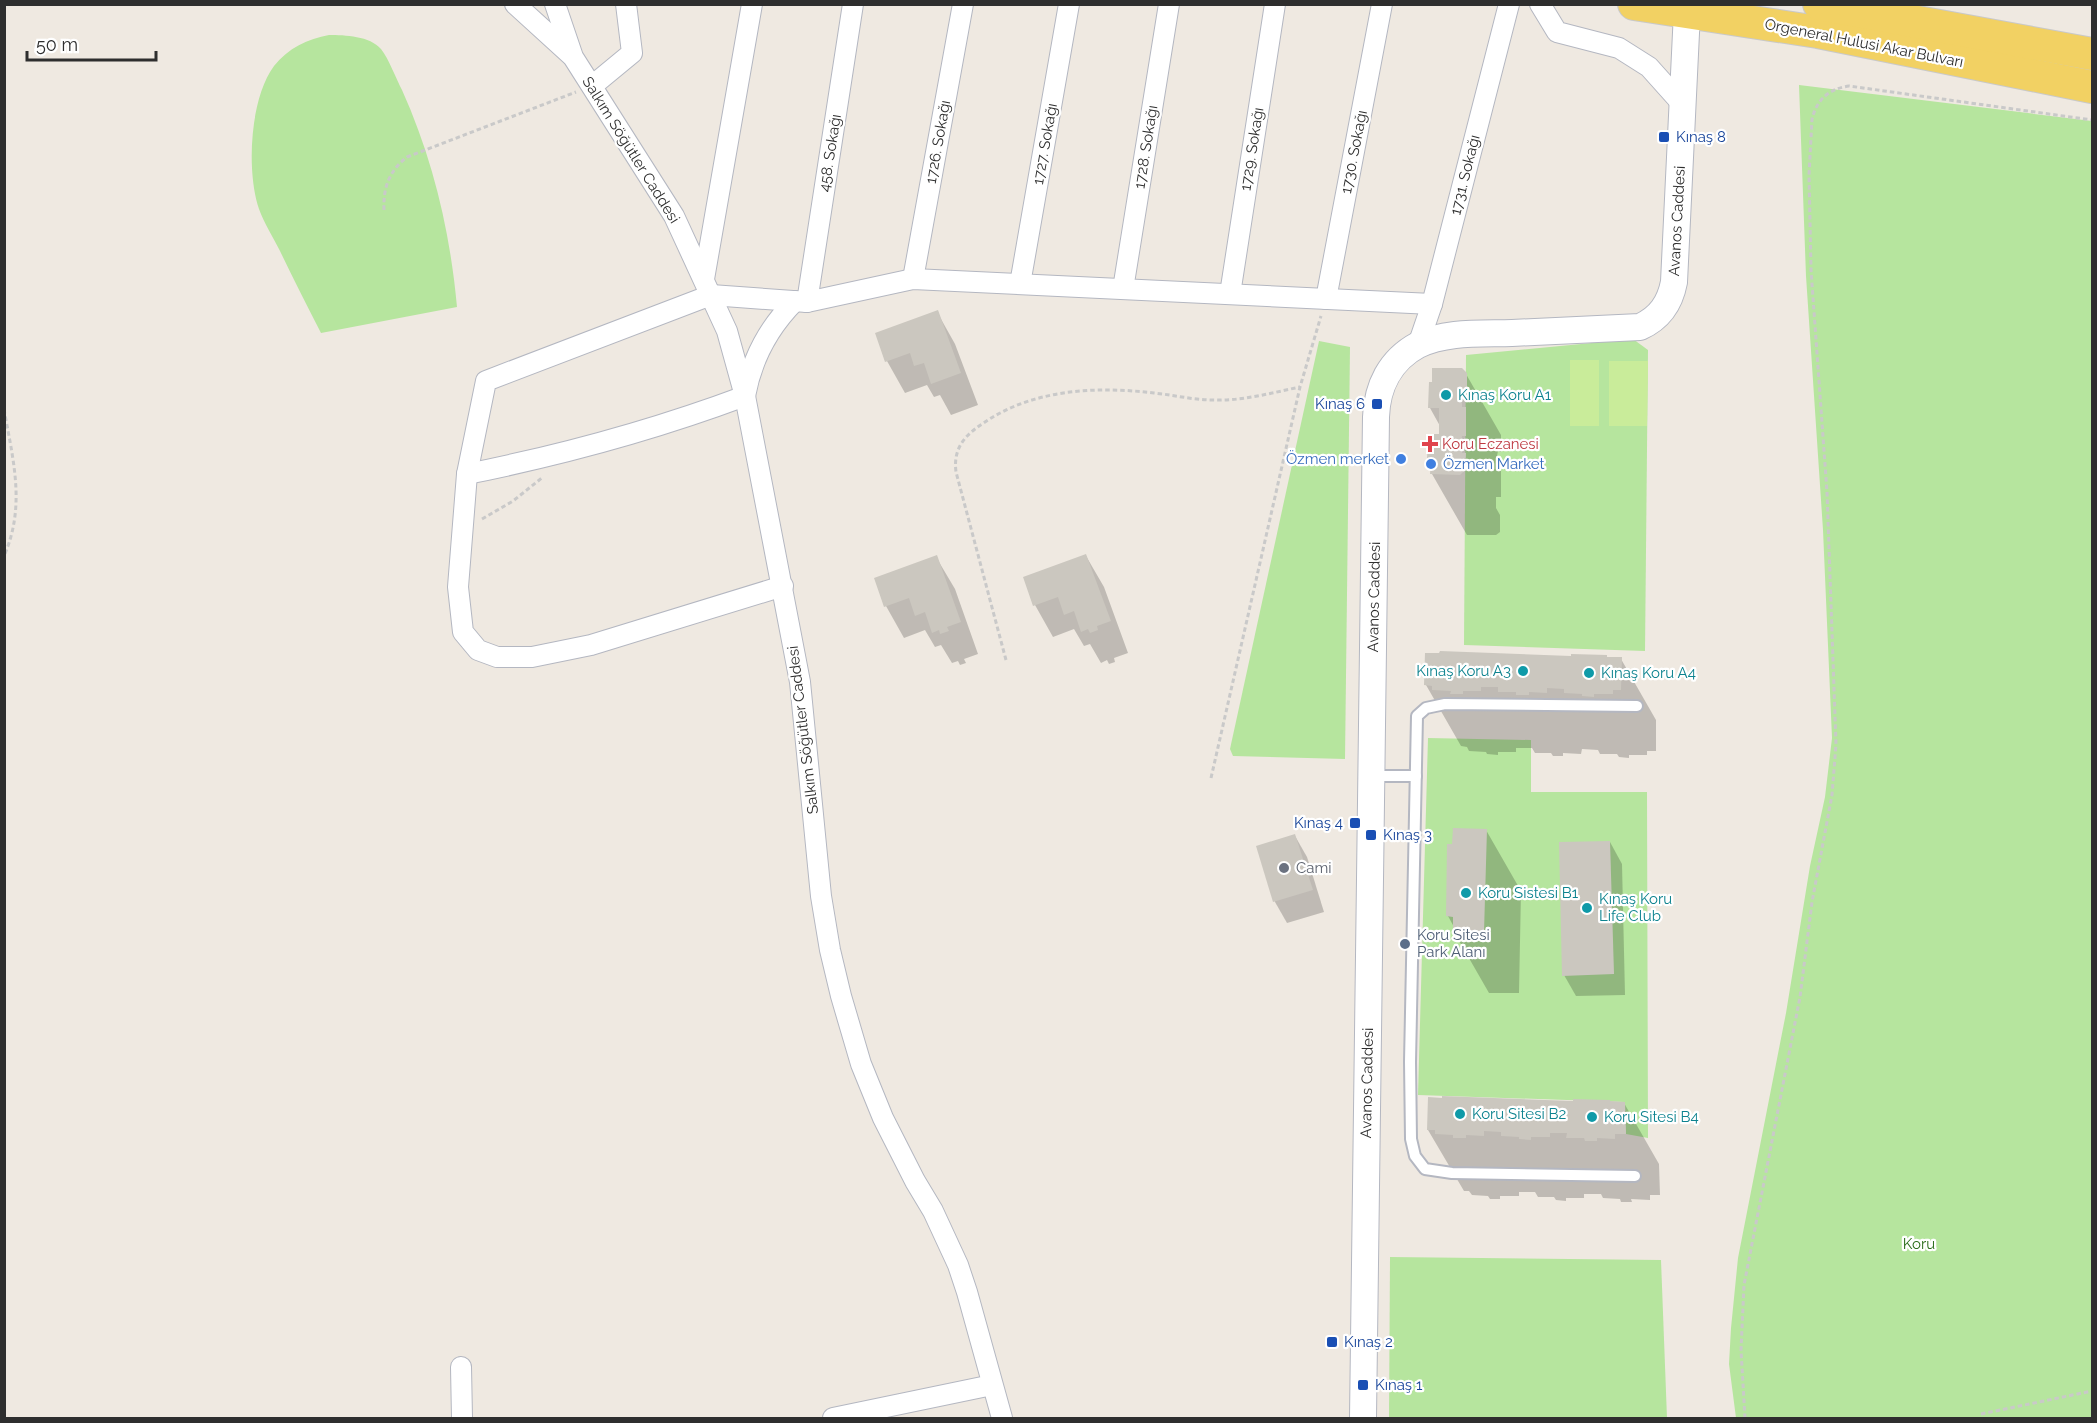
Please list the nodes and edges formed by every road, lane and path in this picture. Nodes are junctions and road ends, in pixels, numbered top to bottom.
1 (515, 4) edge
2 (555, 4) edge
3 (626, 4) edge
4 (752, 4) edge
5 (853, 4) edge
6 (963, 4) edge
7 (1069, 4) edge
8 (1169, 4) edge
9 (1275, 4) edge
10 (1382, 4) edge
11 (1509, 4) edge
12 (1540, 4) edge
13 (1634, 4) edge
14 (1819, 4) edge
15 (1687, 12) junction
16 (2092, 54) edge
17 (573, 57) junction
18 (592, 86) junction
19 (2092, 87) edge
20 (1683, 105) junction
21 (2092, 120) edge
22 (384, 210) dead end
23 (913, 279) junction
24 (1020, 284) junction
25 (707, 287) junction
26 (1123, 289) junction
27 (1230, 294) junction
28 (1326, 299) junction
29 (801, 301) junction
30 (1432, 304) junction
31 (1418, 345) junction
32 (1300, 387) junction
33 (745, 396) junction
34 (4, 409) edge
35 (568, 452) junction
36 (467, 474) junction
37 (463, 527) junction
38 (4, 556) edge
39 (783, 586) junction
40 (1006, 660) dead end
41 (1637, 706) dead end
42 (1372, 776) junction
43 (1416, 776) junction
44 (1210, 778) dead end
45 (1635, 1176) dead end
46 (460, 1367) dead end
47 (992, 1385) junction
48 (2092, 1391) edge
49 (1981, 1414) dead end
50 (462, 1419) edge
51 (833, 1419) edge
52 (1002, 1419) edge
53 (1363, 1419) edge
54 (1745, 1419) edge

1 - 17 street, Salkım Söğütler Caddesi
2 - 17 street, Salkım Söğütler Caddesi
3 - 18 street
4 - 25 street
5 - 29 street, 458. Sokağı
6 - 23 street, 1726. Sokağı
7 - 24 street, 1727. Sokağı
8 - 26 street, 1728. Sokağı
9 - 27 street, 1729. Sokağı
10 - 28 street, 1730. Sokağı
11 - 30 street, 1731. Sokağı
12 - 20 street
13 - 15 main road, Orgeneral Hulusi Akar Bulvarı
14 - 16 main road, Orgeneral Hulusi Akar Bulvarı
15 - 19 main road, Orgeneral Hulusi Akar Bulvarı
15 - 20 street, Avanos Caddesi
17 - 18 street, Salkım Söğütler Caddesi
18 - 22 path
18 - 25 street, Salkım Söğütler Caddesi
20 - 31 street, Avanos Caddesi
21 - 54 path
23 - 24 street
23 - 29 street
24 - 26 street
25 - 29 street
25 - 33 street, Salkım Söğütler Caddesi
25 - 36 street
26 - 27 street
27 - 28 street
28 - 30 street
28 - 32 path
29 - 33 street
30 - 31 street, 1731. Sokağı
31 - 42 street, Avanos Caddesi
32 - 40 path
32 - 44 path
33 - 35 street
33 - 39 street, Salkım Söğütler Caddesi
34 - 38 path
35 - 36 street
35 - 37 path
36 - 37 street
37 - 39 street
39 - 47 street, Salkım Söğütler Caddesi
41 - 43 lane
42 - 43 lane
42 - 53 street, Avanos Caddesi
43 - 45 lane
46 - 50 street
47 - 51 street
47 - 52 street, Salkım Söğütler Caddesi
48 - 49 path

